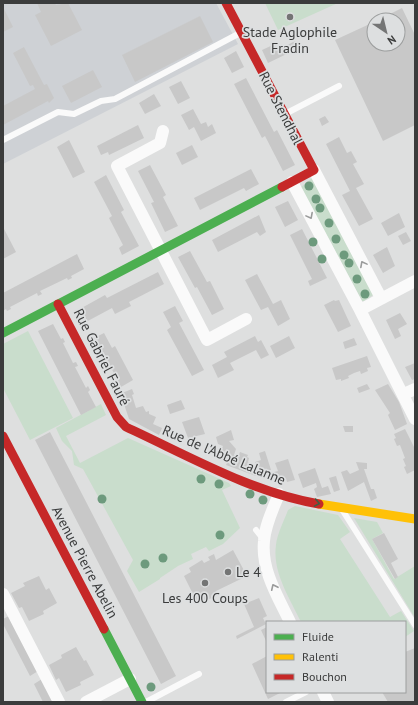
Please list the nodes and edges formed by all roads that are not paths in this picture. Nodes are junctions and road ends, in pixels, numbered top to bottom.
1 (226, 3) edge
2 (242, 33) junction
3 (339, 86) dead end
4 (284, 114) junction
5 (163, 131) dead end
6 (3, 140) edge
7 (314, 170) junction
8 (292, 182) junction
9 (160, 251) junction
10 (415, 281) edge
11 (381, 298) junction
12 (58, 304) junction
13 (360, 310) junction
14 (246, 320) dead end
15 (3, 332) edge
16 (415, 389) edge
17 (404, 394) junction
18 (415, 419) edge
19 (121, 424) joint
20 (3, 436) edge
21 (279, 494) junction
22 (341, 508) junction
23 (415, 519) edge
24 (256, 530) dead end
25 (264, 540) junction
26 (3, 594) edge
27 (290, 621) edge
28 (415, 625) edge
29 (199, 674) dead end
30 (130, 679) junction
31 (304, 693) edge
32 (324, 693) edge
33 (59, 702) edge
34 (86, 702) edge
35 (142, 702) edge
36 (146, 702) edge
37 (286, 702) edge
38 (328, 702) edge

1 - 2 street, Rue Stendhal
2 - 4 street, Rue Stendhal
2 - 6 lane
3 - 4 lane
4 - 7 street, Rue Stendhal
5 - 9 street
7 - 8 street
11 -> 7 street, Rue Stendhal
8 - 9 street
8 -> 13 street
9 - 12 street
9 - 14 street
10 - 11 street
11 - 13 street
12 - 15 street
12 - 19 street, Rue Gabriel Fauré
13 - 17 street
16 - 17 street
17 - 18 street
19 - 21 street, Rue de l'Abbé Lalanne
20 - 30 street, Avenue Pierre Abelin
21 -> 22 street, Rue de l'Abbé Lalanne
21 - 25 street
22 - 23 street, Rue de l'Abbé Lalanne
22 - 28 lane
24 - 25 lane
27 -> 25 street
26 - 33 street
29 - 36 lane
30 - 34 street
30 - 35 street, Avenue Pierre Abelin
31 - 37 lane
32 - 38 street

